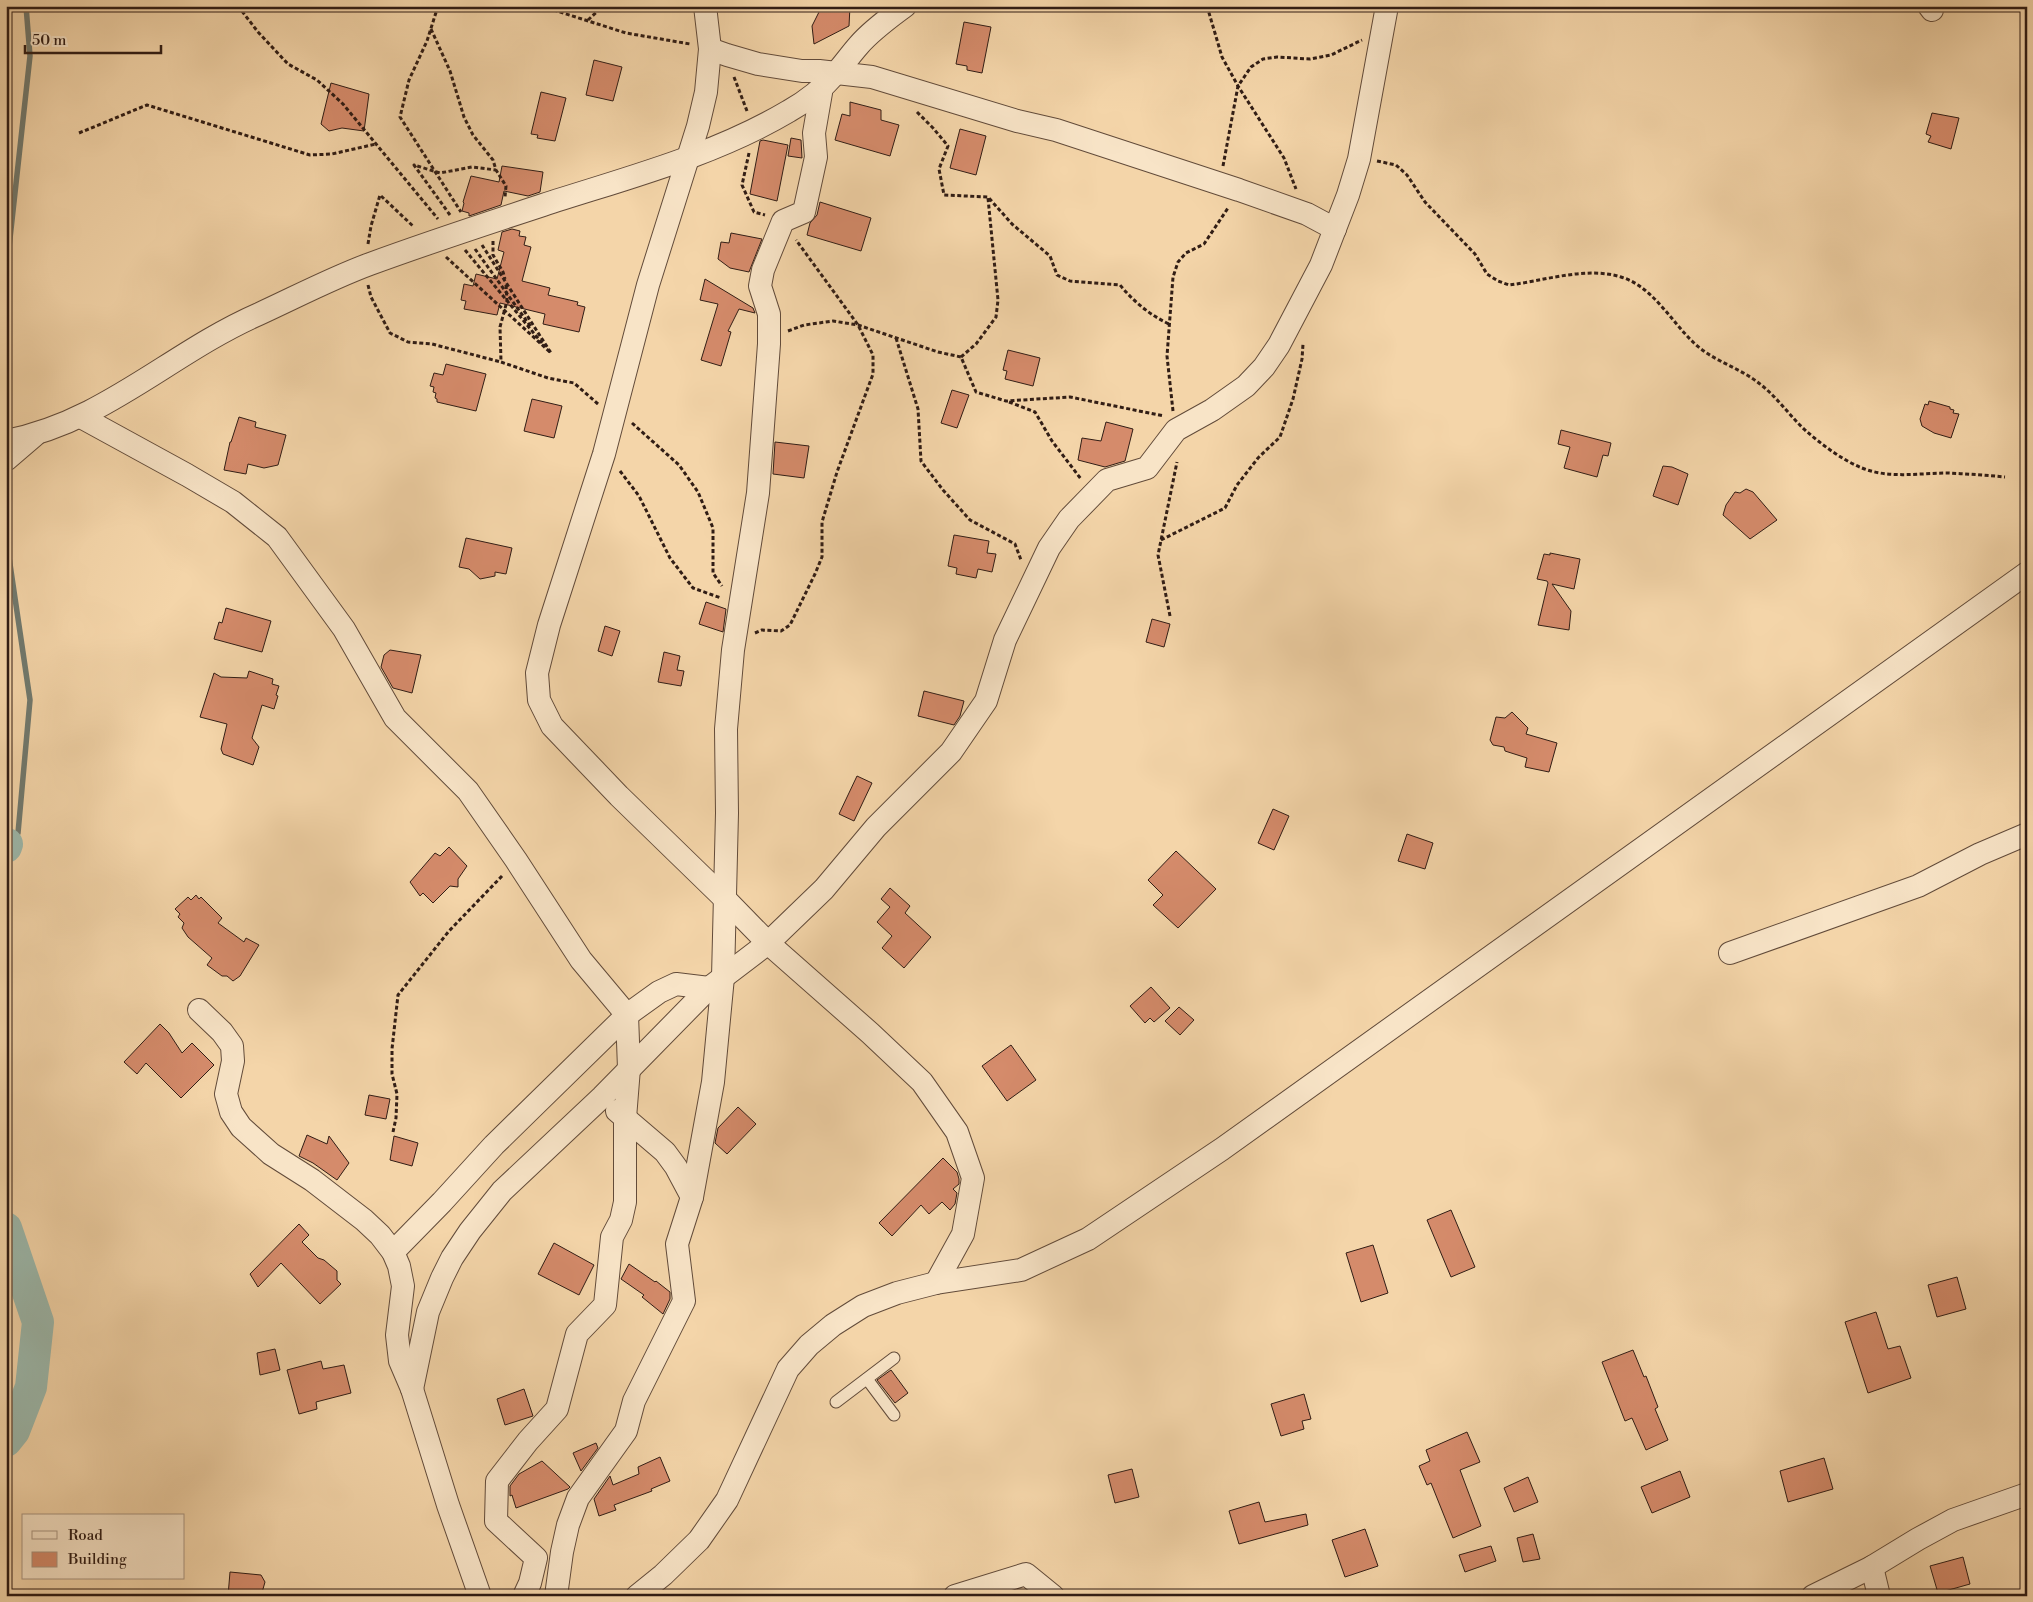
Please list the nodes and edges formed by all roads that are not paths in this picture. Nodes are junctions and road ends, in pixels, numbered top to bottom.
1 (705, 6) edge
2 (905, 6) edge
3 (1387, 6) edge
4 (718, 52) junction
5 (829, 80) junction
6 (686, 158) junction
7 (1335, 229) junction
8 (81, 417) junction
9 (34, 436) junction
10 (6, 441) edge
11 (6, 460) edge
12 (2027, 572) edge
13 (2027, 834) edge
14 (725, 899) junction
15 (768, 944) junction
16 (1730, 953) dead end
17 (716, 983) junction
18 (199, 1010) dead end
19 (626, 1015) junction
20 (629, 1068) junction
21 (602, 1097) junction
22 (625, 1118) junction
23 (692, 1197) junction
24 (393, 1252) junction
25 (936, 1283) junction
26 (894, 1358) dead end
27 (866, 1379) junction
28 (412, 1389) junction
29 (836, 1402) dead end
30 (894, 1415) dead end
31 (2027, 1494) edge
32 (1872, 1567) junction
33 (480, 1596) edge
34 (524, 1596) edge
35 (556, 1596) edge
36 (637, 1596) edge
37 (955, 1596) edge
38 (1053, 1596) edge
39 (1813, 1596) edge
40 (1879, 1596) edge

1 - 4 street
2 - 5 street
3 - 7 street
4 - 5 street
4 - 6 street
5 - 6 street
5 - 7 street
5 - 14 street
6 - 8 street
6 - 14 street
7 - 15 street
8 - 9 street
8 - 19 street
9 - 10 street
9 - 11 street
12 - 25 street
13 - 16 street
14 - 15 street
14 - 17 street
15 - 17 street
15 - 25 street
17 - 19 street
17 - 20 street
17 - 23 street
18 - 24 street
19 - 20 street
19 - 24 street
20 - 21 street
20 - 22 street
21 - 22 street
21 - 28 street
22 - 23 street
22 - 34 street
23 - 35 street
24 - 28 street
25 - 36 street
26 - 27 lane
27 - 29 lane
27 - 30 lane
28 - 33 street
31 - 32 street
32 - 39 street
32 - 40 street
37 - 38 street

